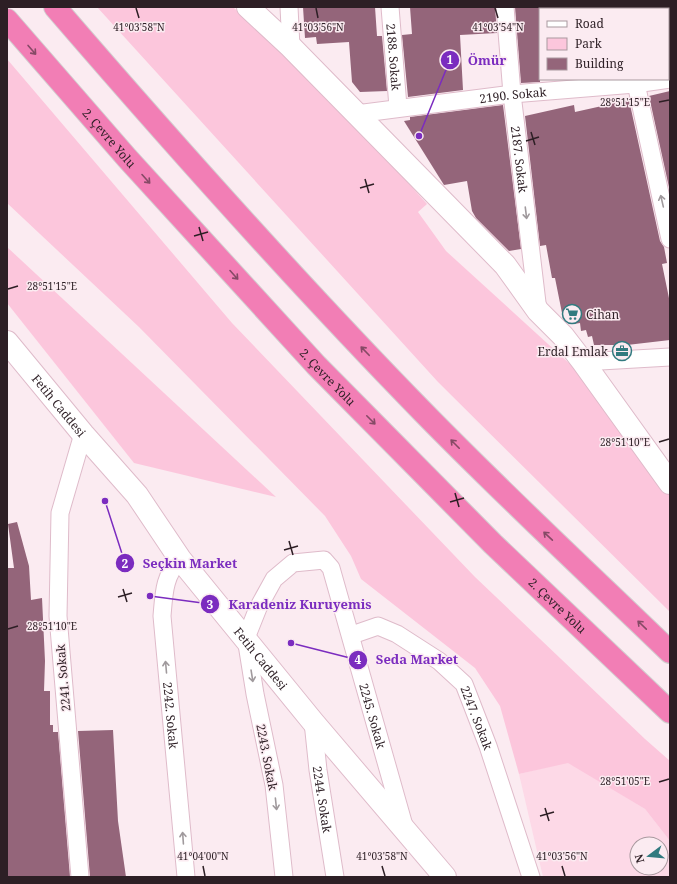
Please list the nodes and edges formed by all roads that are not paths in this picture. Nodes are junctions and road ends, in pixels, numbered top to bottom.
1 (55, 7) edge
2 (248, 7) edge
3 (289, 7) edge
4 (390, 7) edge
5 (505, 7) edge
6 (7, 20) edge
7 (291, 47) junction
8 (658, 80) edge
9 (635, 82) edge
10 (512, 94) junction
11 (398, 107) junction
12 (356, 114) junction
13 (670, 240) edge
14 (538, 311) junction
15 (7, 342) edge
16 (670, 356) edge
17 (583, 362) junction
18 (83, 434) junction
19 (670, 483) edge
20 (180, 559) junction
21 (352, 635) junction
22 (246, 638) junction
23 (670, 652) edge
24 (670, 712) edge
25 (313, 722) junction
26 (405, 829) junction
27 (439, 873) edge
28 (80, 877) edge
29 (186, 877) edge
30 (284, 877) edge
31 (335, 877) edge
32 (531, 877) edge

23 -> 1 highway
2 - 7 main road
3 - 7 street
4 - 11 street, 2188. Sokak
5 - 10 street, 2187. Sokak
6 -> 24 highway, 2. Çevre Yolu
7 - 12 main road
8 - 9 street, 2190. Sokak
9 - 10 street, 2190. Sokak
13 -> 9 street
10 - 11 street, 2190. Sokak
10 -> 14 street, 2187. Sokak
11 - 12 street, 2190. Sokak
12 - 14 main road
14 - 17 main road
15 - 18 main road, Fetih Caddesi
16 - 17 street
17 - 19 main road
18 - 20 main road, Fetih Caddesi
18 - 28 street, 2241. Sokak
20 - 22 main road, Fetih Caddesi
29 -> 20 street, 2242. Sokak
21 - 22 street, 2245. Sokak
21 - 26 street, 2245. Sokak
21 - 32 street, 2247. Sokak
22 - 25 main road, Fetih Caddesi
22 -> 30 street, 2243. Sokak
25 - 26 main road, Fetih Caddesi
25 - 31 street, 2244. Sokak
26 - 27 main road, Fetih Caddesi

